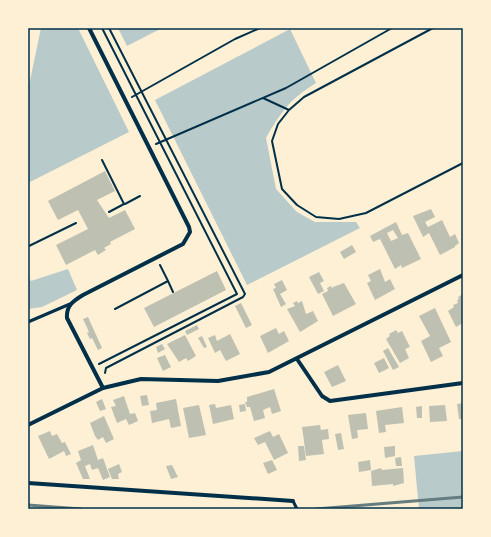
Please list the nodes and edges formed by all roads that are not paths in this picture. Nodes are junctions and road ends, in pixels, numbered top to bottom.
1 (89, 28) edge
2 (463, 275) edge
3 (70, 304) junction
4 (28, 322) edge
5 (297, 359) junction
6 (463, 383) edge
7 (103, 388) junction
8 (28, 426) edge
9 (28, 484) edge
10 (293, 500) joint
11 (297, 509) edge

1 - 3 street
2 - 5 street
3 - 4 lane
3 - 7 street
5 - 6 street
5 - 7 street
7 - 8 street
9 - 10 street
10 - 11 lane

